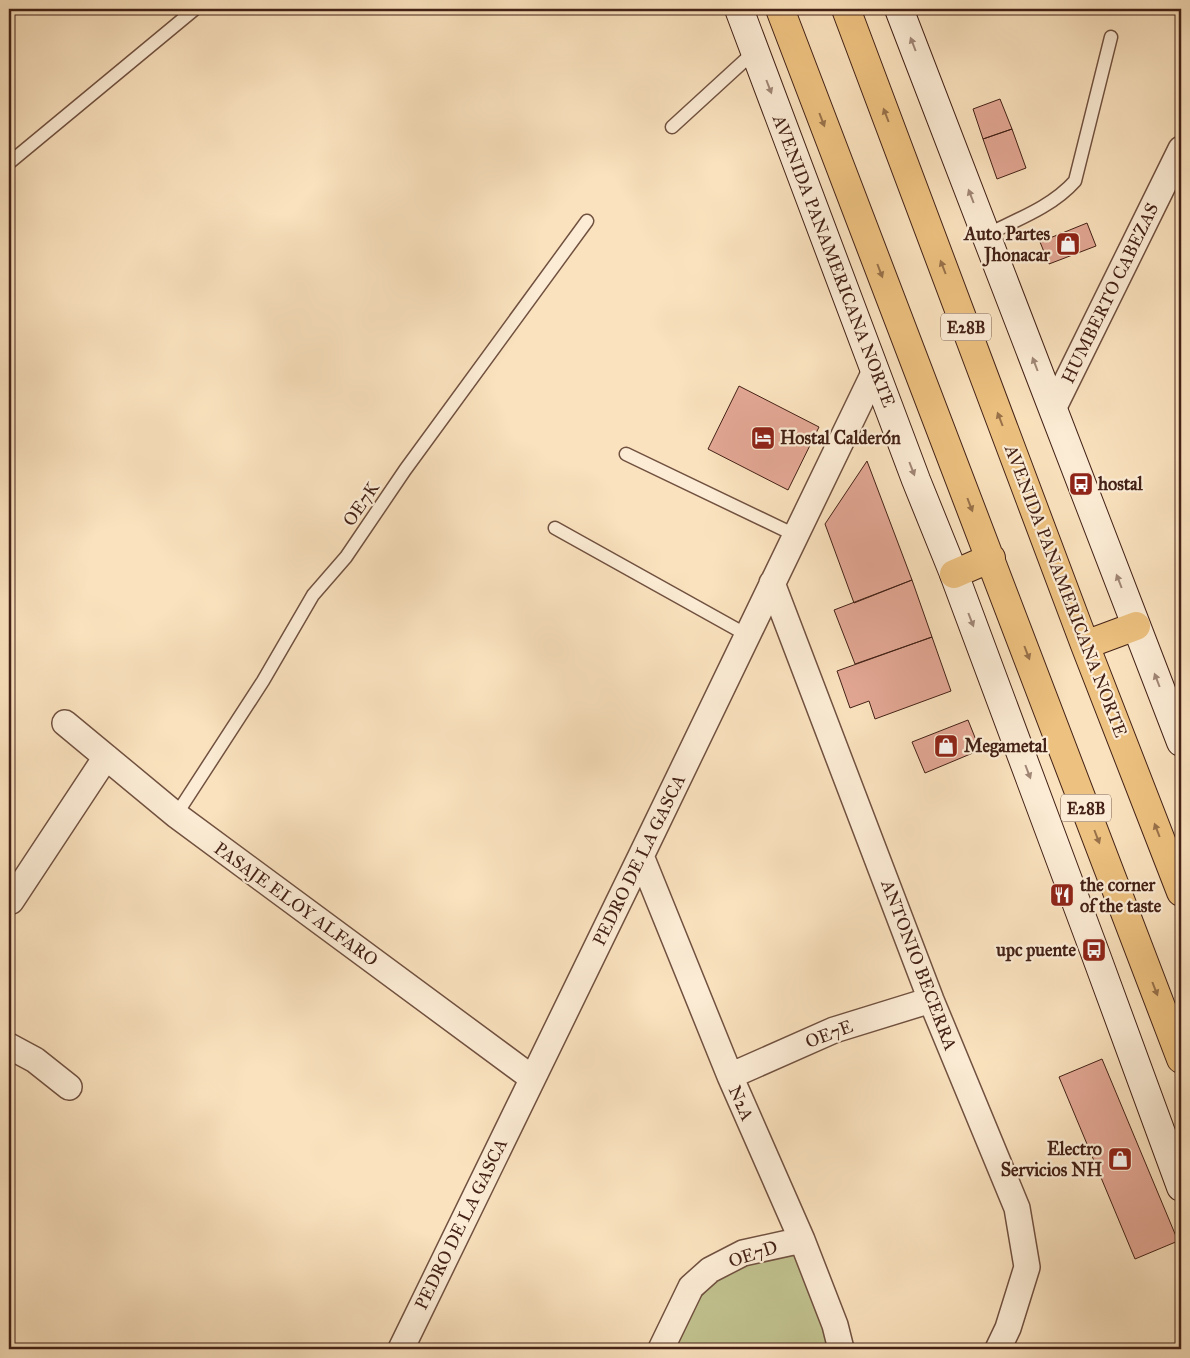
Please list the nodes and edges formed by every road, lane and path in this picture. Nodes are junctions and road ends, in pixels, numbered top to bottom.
1 (195, 9) edge
2 (739, 9) edge
3 (780, 9) edge
4 (846, 9) edge
5 (899, 9) edge
6 (1111, 37) dead end
7 (754, 51) junction
8 (672, 127) dead end
9 (1181, 149) edge
10 (9, 163) edge
11 (587, 221) dead end
12 (986, 234) junction
13 (875, 371) junction
14 (1053, 409) junction
15 (626, 454) dead end
16 (556, 528) dead end
17 (795, 535) junction
18 (991, 558) junction
19 (954, 574) junction
20 (772, 583) junction
21 (1136, 626) junction
22 (747, 635) junction
23 (1085, 645) junction
24 (65, 723) dead end
25 (1181, 742) edge
26 (106, 757) junction
27 (176, 816) junction
28 (641, 856) junction
29 (1181, 892) edge
30 (12, 901) dead end
31 (931, 1000) junction
32 (9, 1046) edge
33 (1181, 1059) edge
34 (730, 1076) junction
35 (532, 1078) junction
36 (69, 1087) dead end
37 (1181, 1187) edge
38 (802, 1240) junction
39 (401, 1349) edge
40 (661, 1349) edge
41 (842, 1349) edge
42 (998, 1349) edge

1 - 10 lane
2 - 7 main road, AVENIDA PANAMERICANA NORTE
3 -> 18 highway, E28B
23 -> 4 highway, AVENIDA PANAMERICANA NORTE / E28B
12 -> 5 main road
6 - 12 lane
7 - 8 lane
7 -> 13 main road, AVENIDA PANAMERICANA NORTE
9 - 14 street, HUMBERTO CABEZAS
11 - 27 lane, OE7K
14 -> 12 main road
13 - 17 street, PEDRO DE LA GASCA
13 -> 19 main road, AVENIDA PANAMERICANA NORTE
21 -> 14 main road
15 - 17 lane
16 - 22 lane
17 - 20 street, PEDRO DE LA GASCA
18 - 19 highway
18 -> 33 highway, E28B
19 -> 37 main road, AVENIDA PANAMERICANA NORTE
20 - 22 street, PEDRO DE LA GASCA
20 - 31 street, ANTONIO BECERRA
21 - 23 highway
25 -> 21 main road
22 - 28 street, PEDRO DE LA GASCA
29 -> 23 highway, AVENIDA PANAMERICANA NORTE / E28B
24 - 26 street, PASAJE ELOY ALFARO
26 - 27 street, PASAJE ELOY ALFARO
26 - 30 street
27 - 35 street, PASAJE ELOY ALFARO
28 - 34 street, N2A
28 - 35 street, PEDRO DE LA GASCA
31 - 34 street, OE7E
31 - 42 street, ANTONIO BECERRA
32 - 36 street
34 - 38 street, N2A
35 - 39 street, PEDRO DE LA GASCA
38 - 40 street, OE7D
38 - 41 street, N2A

